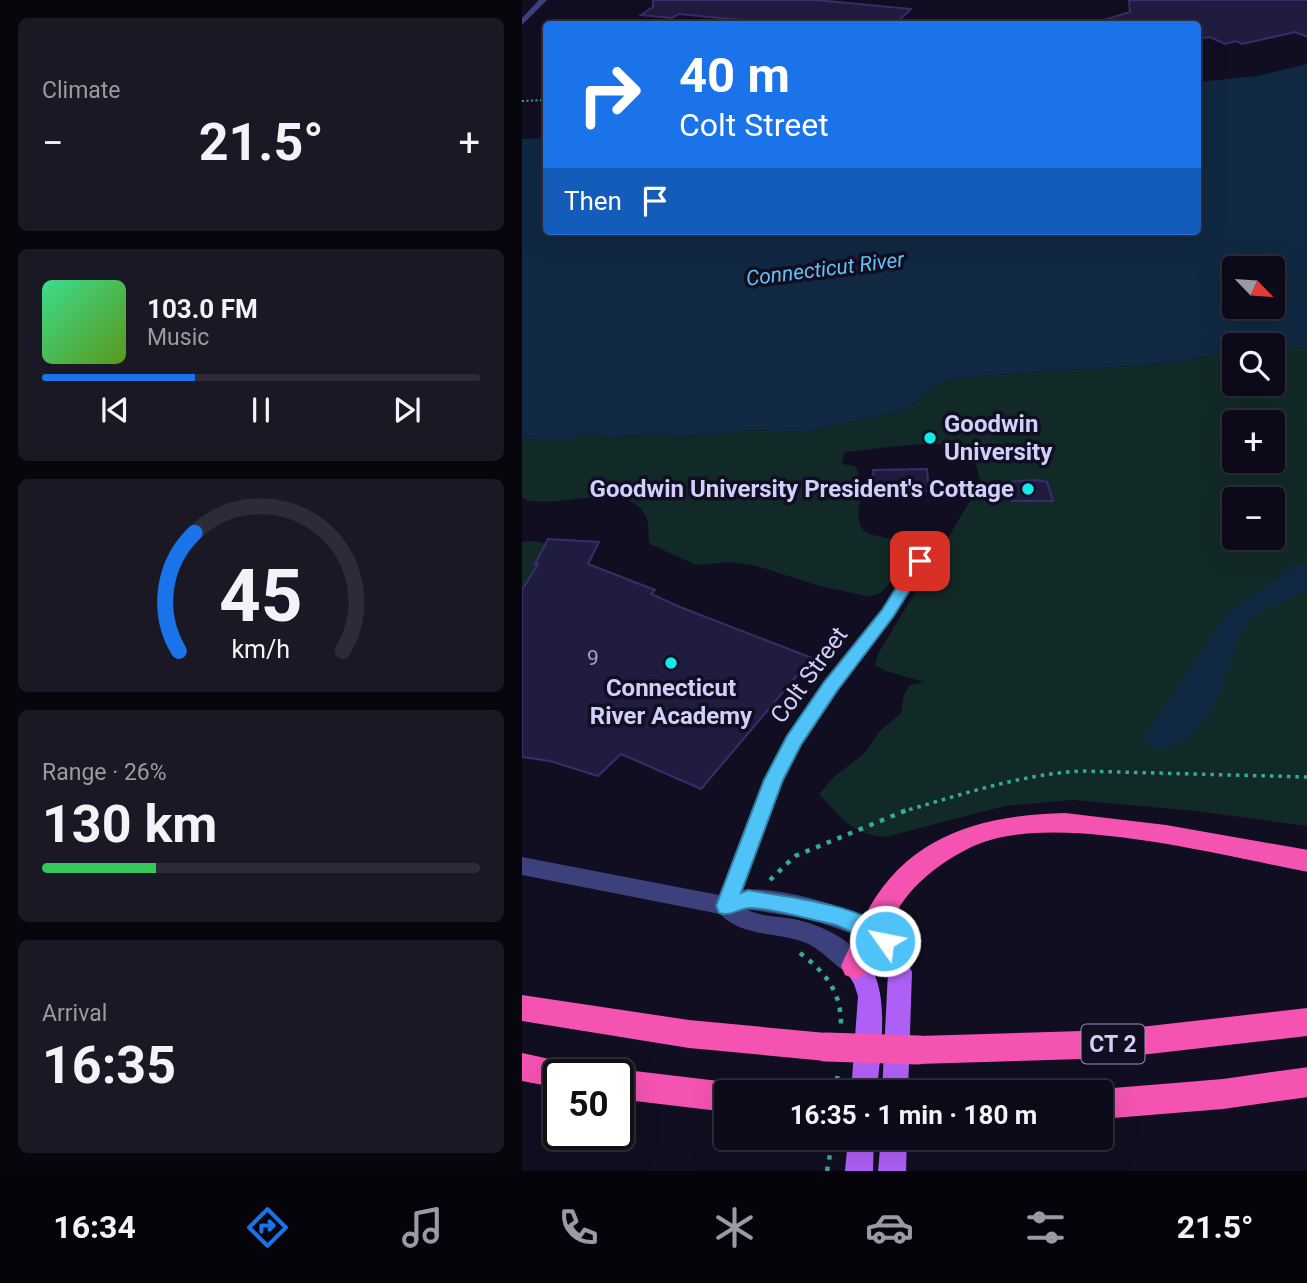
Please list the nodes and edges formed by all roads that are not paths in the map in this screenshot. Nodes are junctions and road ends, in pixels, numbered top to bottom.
1 (543, 0) edge
2 (522, 23) edge
3 (920, 561) dead end
4 (1308, 861) edge
5 (522, 866) edge
6 (726, 906) junction
7 (870, 930) junction
8 (855, 966) junction
9 (522, 1008) edge
10 (1308, 1022) edge
11 (522, 1067) edge
12 (543, 1071) edge
13 (865, 1080) edge
14 (896, 1080) edge
15 (1308, 1082) edge
16 (634, 1086) edge
17 (714, 1095) edge
18 (1113, 1103) edge
19 (860, 1150) edge
20 (893, 1150) edge
21 (859, 1171) edge
22 (892, 1171) edge

1 - 2 street
3 - 6 street, Colt Street
4 - 7 highway
5 - 6 street
6 - 7 street
6 - 8 street
7 - 8 highway
7 - 14 main road
8 - 13 main road
9 - 10 highway, CT 2, bridge
11 - 12 highway
15 - 18 highway
16 - 17 highway
19 - 21 main road
20 - 22 main road

